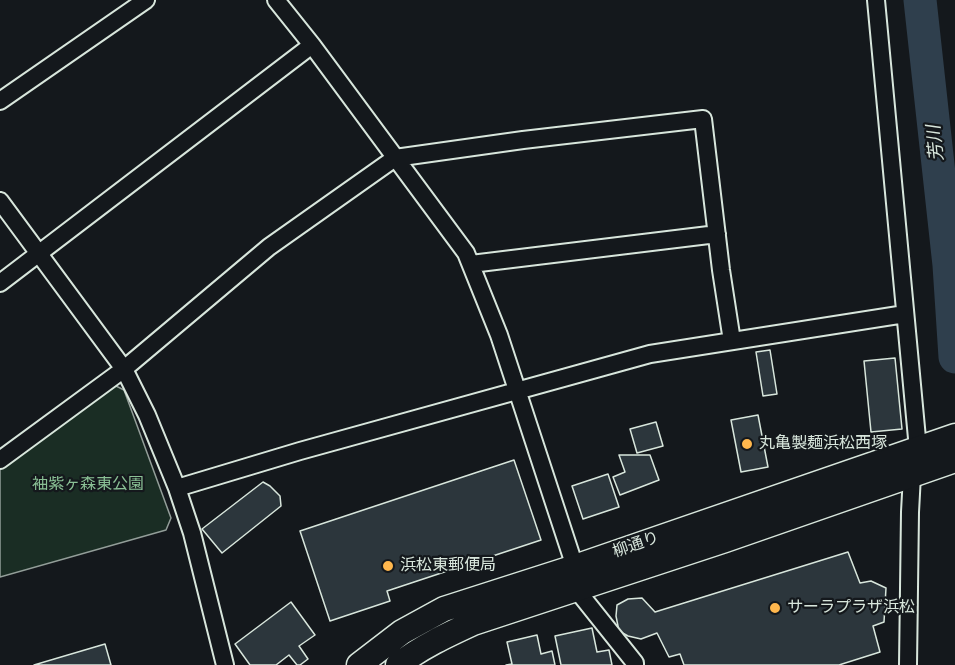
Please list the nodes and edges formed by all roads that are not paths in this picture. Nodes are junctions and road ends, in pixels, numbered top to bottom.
1 (146, 0) edge
2 (276, 0) edge
3 (876, 0) edge
4 (312, 45) junction
5 (0, 100) edge
6 (395, 158) junction
7 (0, 201) edge
8 (717, 234) junction
9 (39, 254) junction
10 (471, 264) junction
11 (0, 283) edge
12 (905, 314) junction
13 (732, 341) junction
14 (124, 369) junction
15 (518, 391) junction
16 (955, 436) edge
17 (0, 460) edge
18 (920, 460) junction
19 (955, 460) edge
20 (177, 488) junction
21 (575, 578) junction
22 (225, 665) edge
23 (359, 665) edge
24 (398, 665) edge
25 (635, 665) edge
26 (908, 665) edge

1 - 5 street
2 - 4 street
3 - 12 street
4 - 6 street
4 - 9 street
6 - 8 street
6 - 10 street
6 - 14 street
7 - 9 street
8 - 10 street
8 - 13 street
9 - 11 street
9 - 14 street
10 - 15 street
12 - 13 street
12 - 18 street
13 - 15 street
14 - 17 street
14 - 20 street
15 - 20 street
15 - 21 street
16 - 18 street
18 - 19 street
18 - 21 street, 柳通り
18 - 26 street
20 - 22 street
21 - 23 street, 柳通り
21 - 24 street, 柳通り
21 - 25 street

